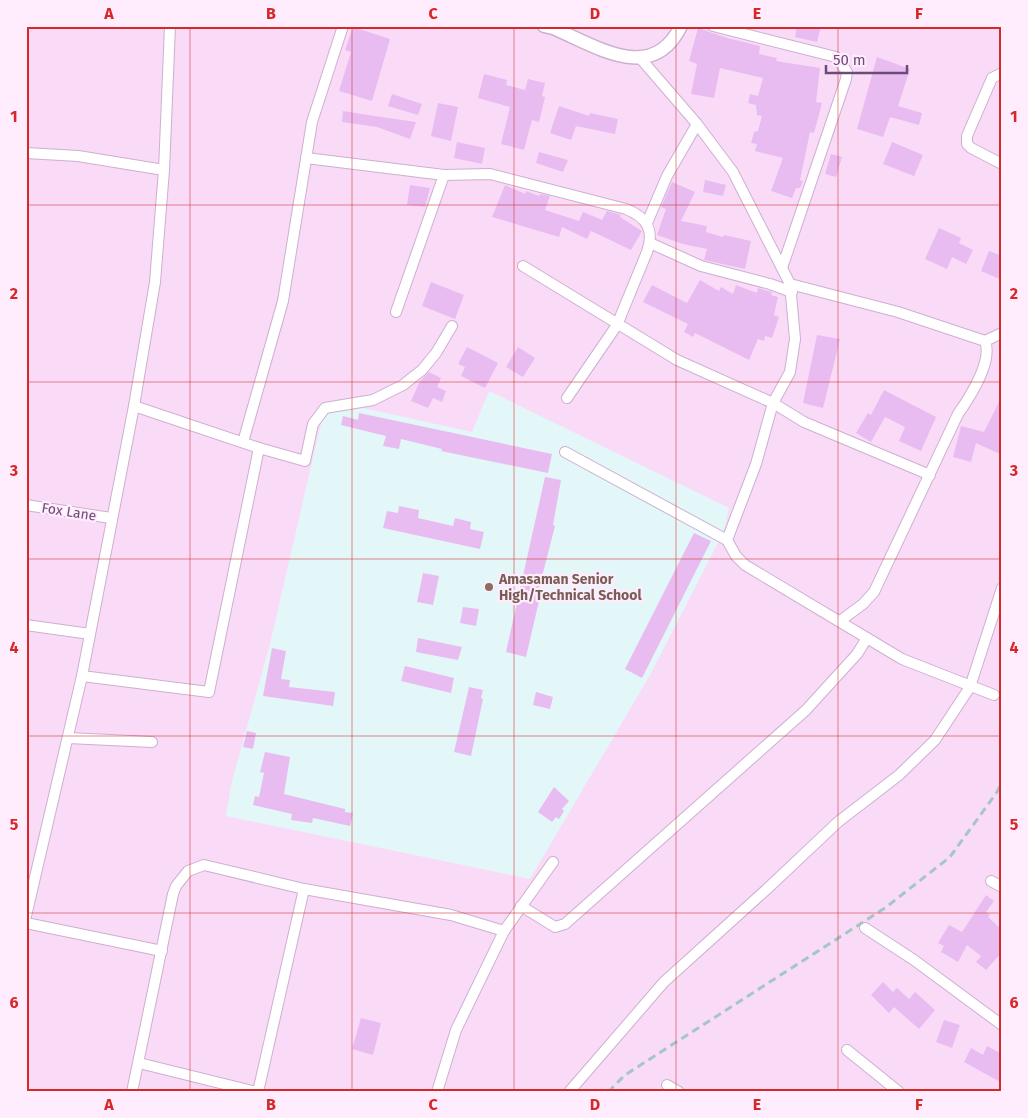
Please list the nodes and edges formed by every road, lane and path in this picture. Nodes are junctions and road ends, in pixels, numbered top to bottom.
1 (170, 26) edge
2 (343, 26) edge
3 (681, 26) edge
4 (714, 26) edge
5 (550, 27) edge
6 (641, 59) junction
7 (1002, 73) edge
8 (697, 124) junction
9 (26, 153) edge
10 (306, 158) junction
11 (1002, 164) edge
12 (164, 170) junction
13 (444, 175) junction
14 (647, 223) junction
15 (650, 243) junction
16 (523, 266) dead end
17 (782, 268) junction
18 (791, 288) junction
19 (396, 312) dead end
20 (617, 324) junction
21 (452, 326) dead end
22 (1002, 332) edge
23 (985, 342) junction
24 (567, 398) dead end
25 (773, 403) junction
26 (134, 406) junction
27 (243, 442) junction
28 (259, 448) junction
29 (565, 452) dead end
30 (930, 475) junction
31 (26, 505) edge
32 (111, 518) junction
33 (727, 540) junction
34 (1002, 588) edge
35 (840, 622) junction
36 (26, 625) edge
37 (90, 634) junction
38 (867, 638) junction
39 (82, 676) junction
40 (970, 687) junction
41 (994, 695) dead end
42 (68, 738) junction
43 (152, 742) dead end
44 (553, 862) dead end
45 (992, 881) dead end
46 (1002, 887) edge
47 (304, 889) junction
48 (521, 906) junction
49 (26, 916) edge
50 (26, 923) edge
51 (865, 928) dead end
52 (504, 930) junction
53 (162, 951) junction
54 (1002, 1025) edge
55 (847, 1050) dead end
56 (139, 1063) junction
57 (667, 1085) dead end
58 (132, 1092) edge
59 (257, 1092) edge
60 (437, 1092) edge
61 (569, 1092) edge
62 (679, 1092) edge
63 (899, 1092) edge

1 - 12 street
2 - 10 street
3 - 6 street
4 - 17 street
5 - 6 street
6 - 8 street
7 - 11 street
8 - 14 street
8 - 17 street
9 - 12 street
10 - 13 street
10 - 27 street
12 - 26 street
13 - 14 street
13 - 19 street
14 - 15 street
15 - 18 street
15 - 20 street
16 - 20 street
17 - 18 street
18 - 23 street
18 - 25 street
20 - 24 street
20 - 25 street
21 - 28 street
22 - 23 street
23 - 30 street
25 - 30 street
25 - 33 street
26 - 27 street
26 - 32 street
27 - 28 street
28 - 39 street
29 - 33 street
30 - 35 street
31 - 32 street, Fox Lane
32 - 37 street
33 - 35 street
34 - 40 street
35 - 38 street
36 - 37 street
37 - 39 street
38 - 40 street
38 - 48 street
39 - 42 street
40 - 41 street
40 - 61 street
42 - 43 street
42 - 49 street
44 - 48 street
45 - 46 street
47 - 52 street
47 - 53 street
47 - 59 street
48 - 52 street
50 - 53 street
51 - 54 street
52 - 60 street
53 - 56 street
55 - 63 street
56 - 58 street
56 - 59 street
57 - 62 street

